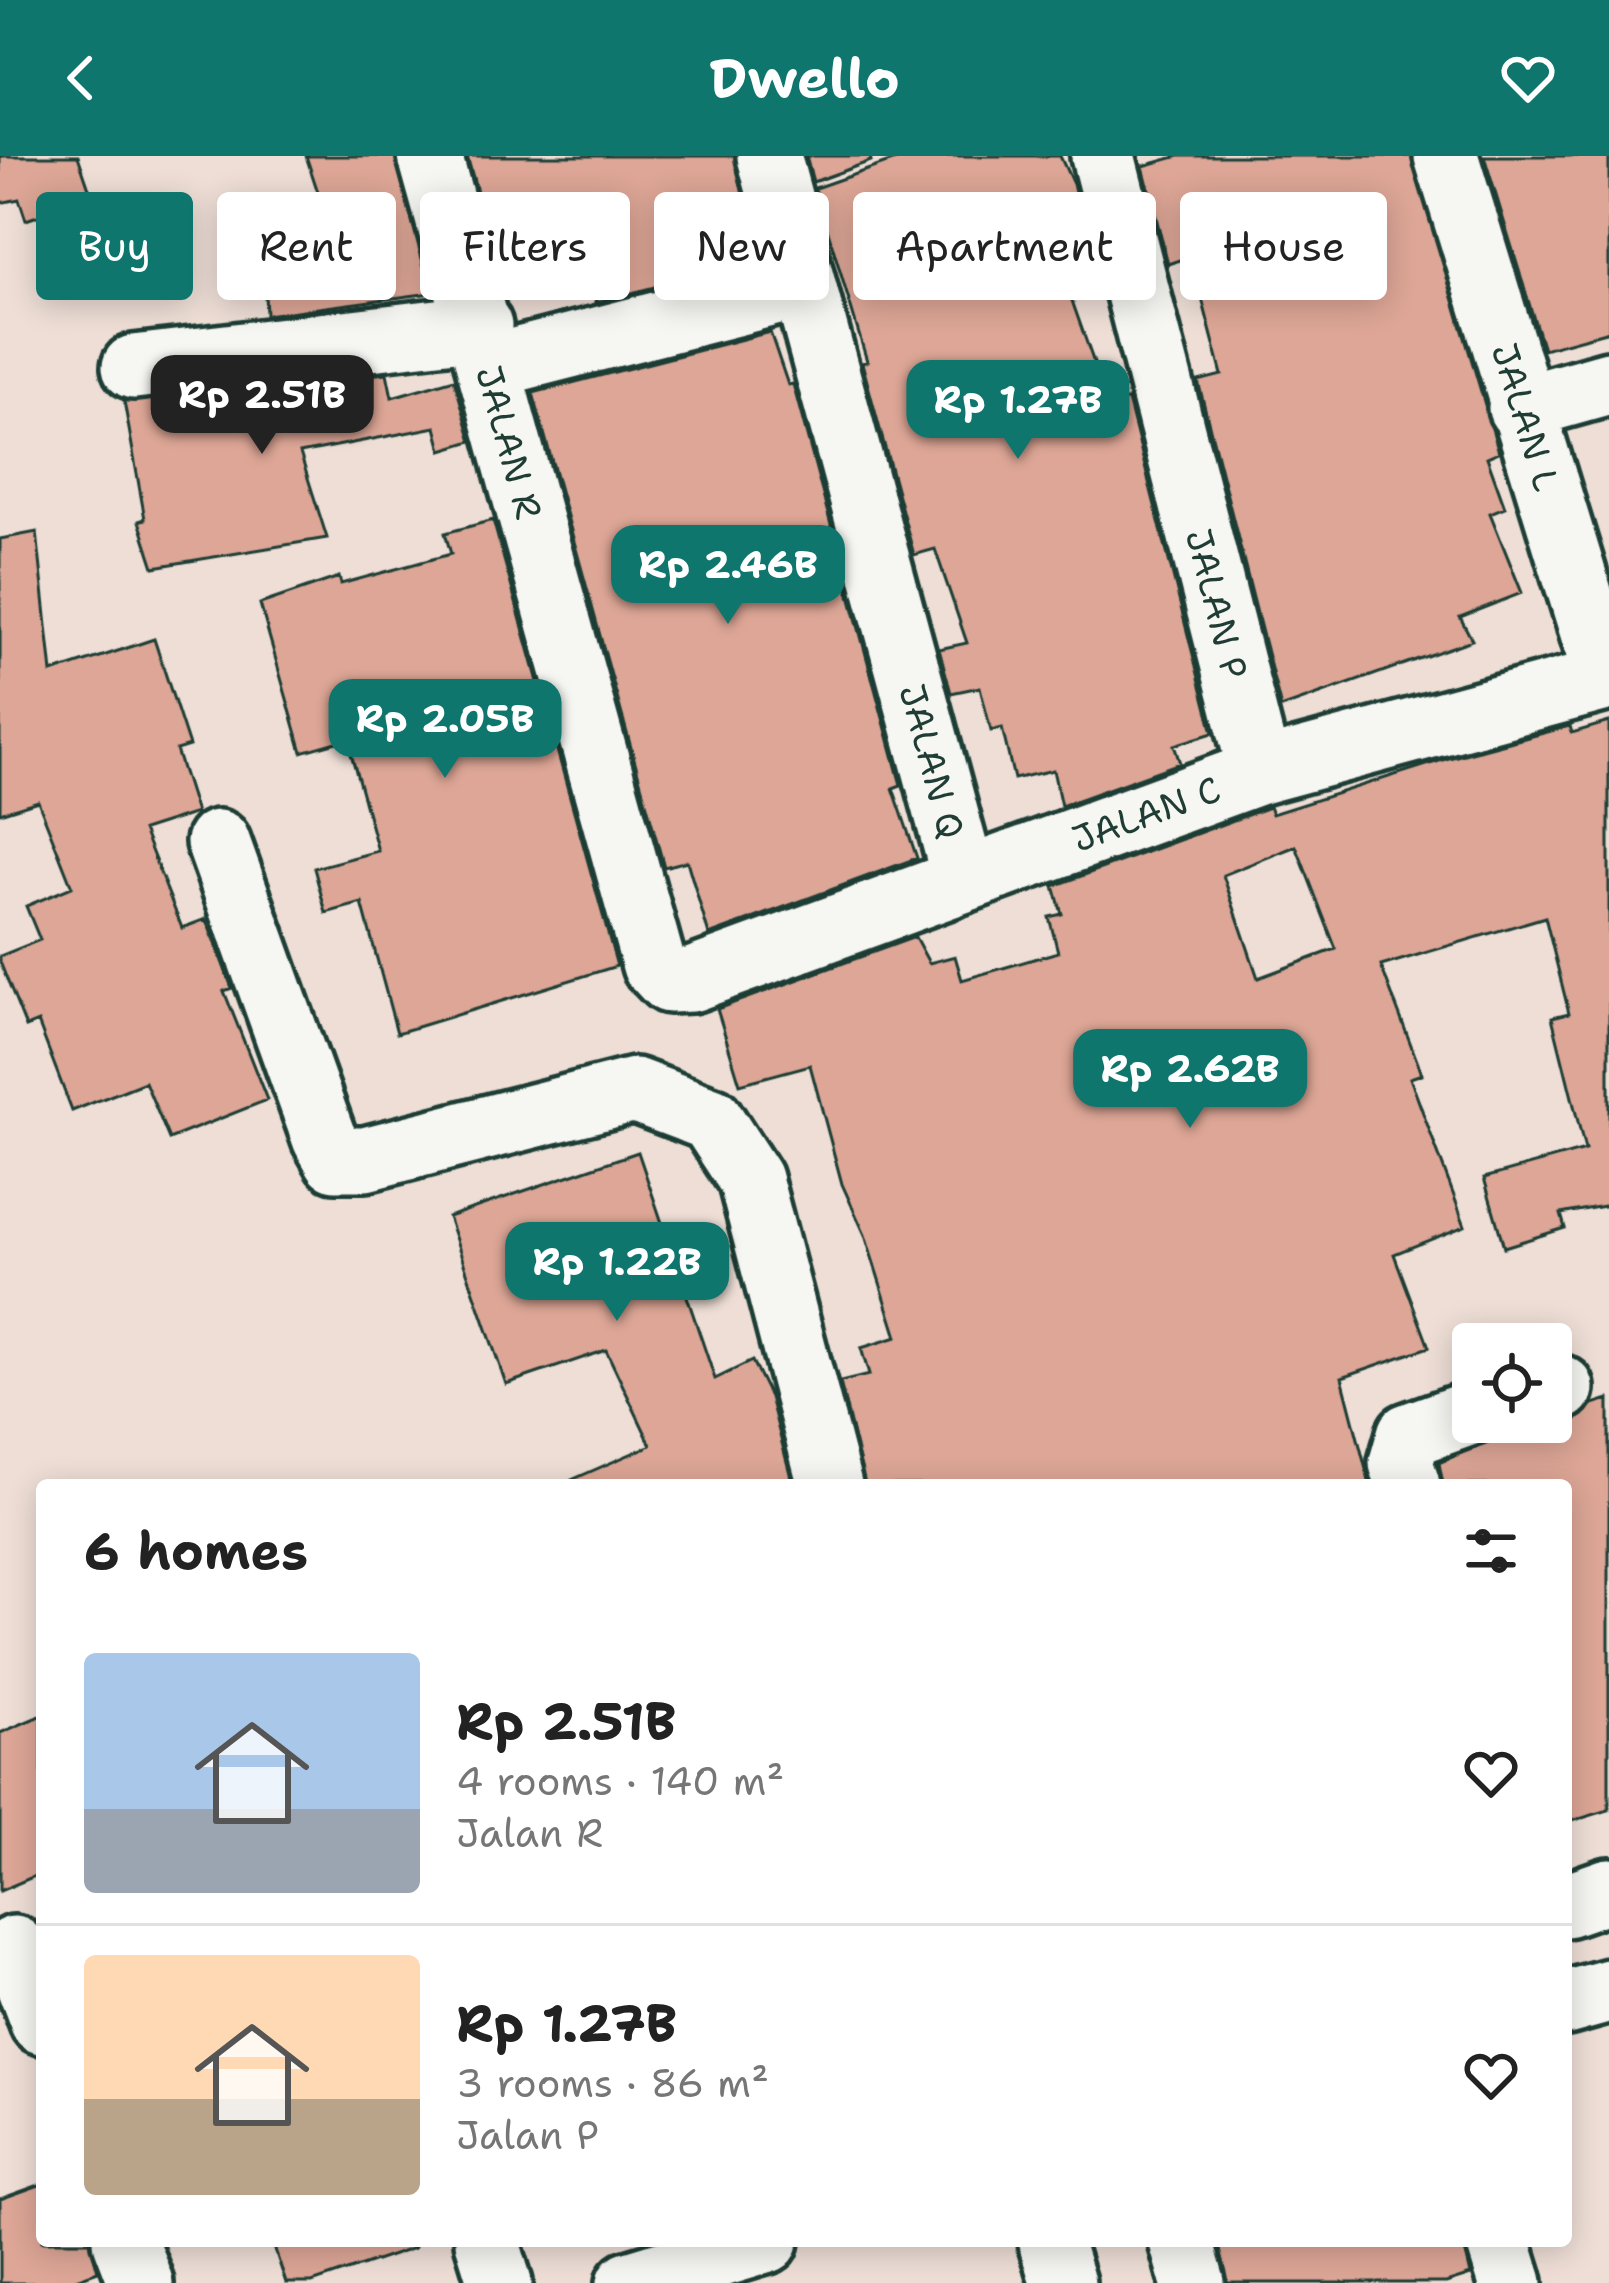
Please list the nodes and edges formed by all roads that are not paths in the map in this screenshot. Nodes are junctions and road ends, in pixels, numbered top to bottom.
1 (430, 156) edge
2 (769, 156) edge
3 (1102, 156) edge
4 (1446, 156) edge
5 (778, 192) edge
6 (728, 300) edge
7 (805, 300) edge
8 (486, 346) junction
9 (134, 367) dead end
10 (1609, 383) edge
11 (1520, 408) junction
12 (1608, 678) edge
13 (1260, 772) junction
14 (218, 842) dead end
15 (964, 879) junction
16 (691, 980) joint
17 (1452, 1420) edge
18 (828, 1479) edge
19 (1406, 1479) edge
20 (1609, 1890) edge
21 (1572, 1903) edge
22 (14, 1948) dead end
23 (1609, 1991) edge
24 (1572, 2001) edge
25 (36, 2006) edge
26 (127, 2247) edge
27 (490, 2247) edge
28 (747, 2247) edge
29 (1052, 2247) edge
30 (1183, 2247) edge
31 (1500, 2247) edge
32 (141, 2283) edge
33 (500, 2283) edge
34 (629, 2283) edge
35 (1063, 2283) edge
36 (1193, 2283) edge
37 (1511, 2283) edge

1 - 8 street, JALAN R
2 - 5 street, JALAN Q
3 - 13 street, JALAN P
4 - 11 street, JALAN L
6 - 8 street
7 - 15 street, JALAN Q
8 - 9 street
8 - 16 street, JALAN R
10 - 11 street
11 - 12 street, JALAN L
12 - 13 street, JALAN C
13 - 15 street, JALAN C
14 - 18 street
15 - 16 street, JALAN C
17 - 19 street
20 - 21 street
22 - 25 street
23 - 24 street
26 - 32 street
27 - 33 street
28 - 34 street
29 - 35 street
30 - 36 street
31 - 37 street

